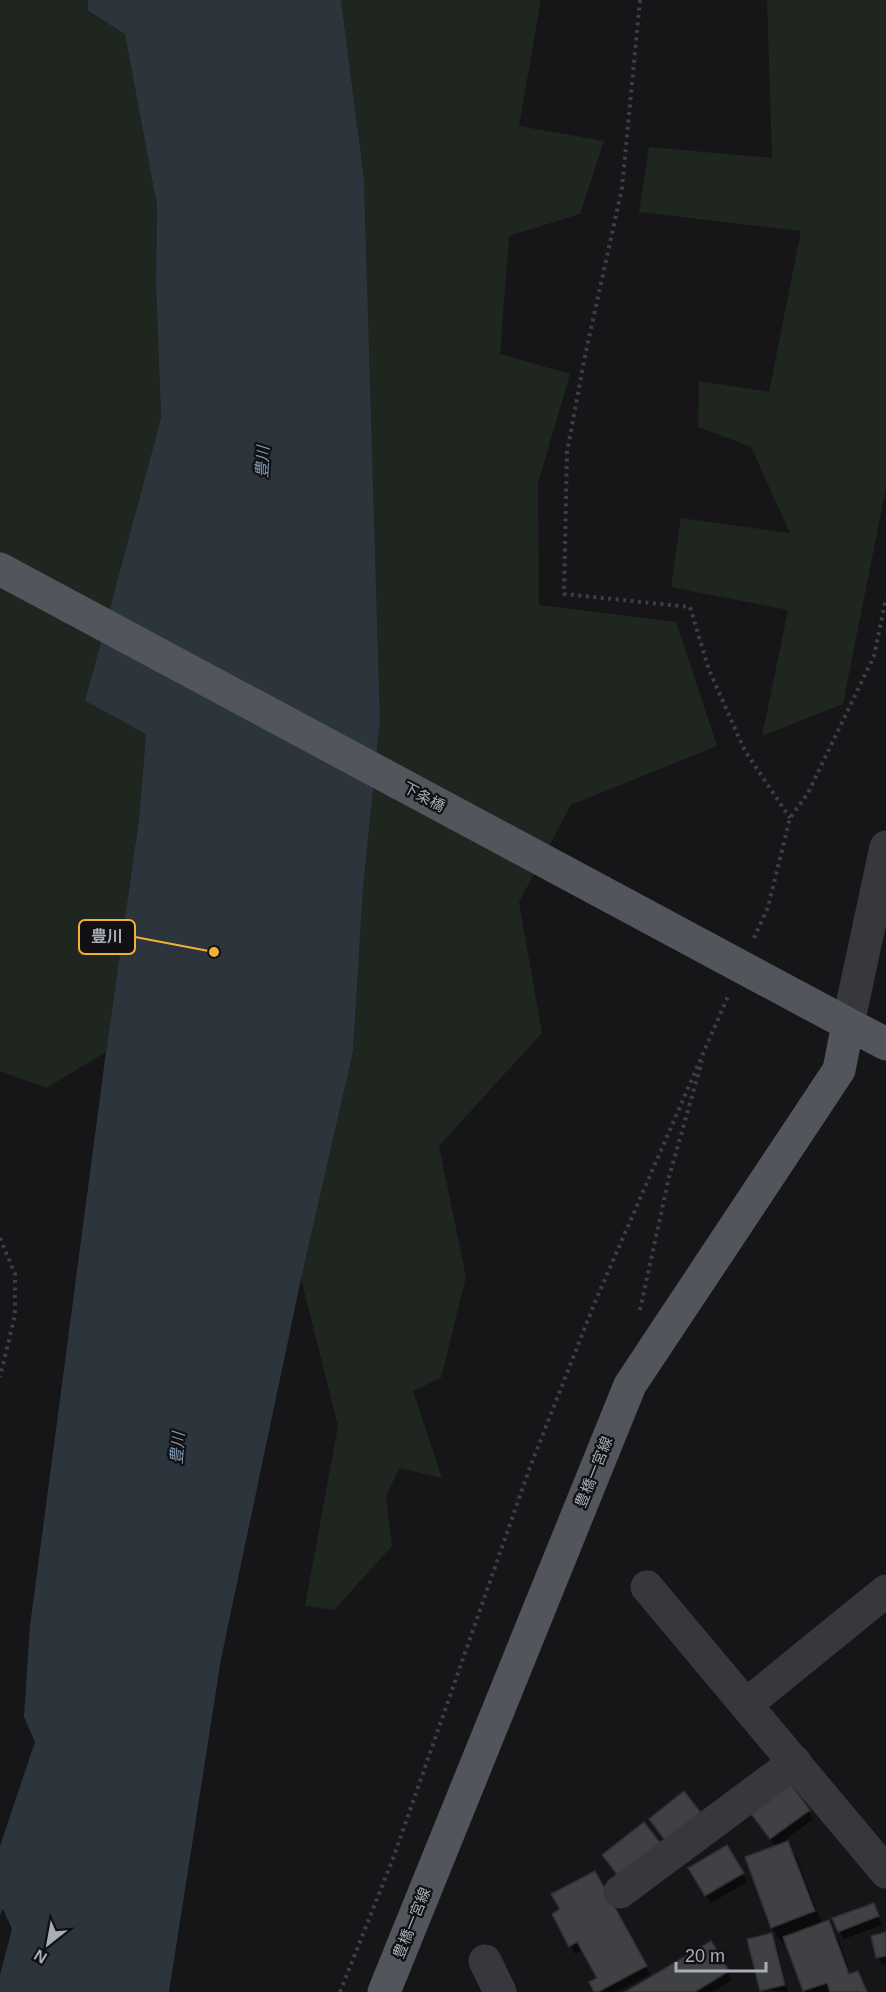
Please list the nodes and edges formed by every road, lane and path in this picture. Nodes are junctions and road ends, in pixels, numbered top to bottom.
1 (640, 0) edge
2 (0, 569) edge
3 (886, 598) edge
4 (790, 818) junction
5 (886, 847) edge
6 (754, 939) dead end
7 (730, 993) dead end
8 (848, 1024) junction
9 (886, 1044) edge
10 (706, 1046) junction
11 (0, 1238) edge
12 (640, 1320) dead end
13 (0, 1377) edge
14 (647, 1587) dead end
15 (886, 1591) edge
16 (747, 1704) junction
17 (795, 1762) junction
18 (886, 1872) edge
19 (620, 1892) dead end
20 (485, 1961) dead end
21 (340, 1992) edge
22 (384, 1992) edge
23 (500, 1992) edge

1 - 4 path
2 - 8 main road, 下条橋, bridge
3 - 4 path
4 - 6 path
5 - 8 street
7 - 10 path
8 - 9 main road
8 - 22 main road, 豊橋一宮線
10 - 12 path
10 - 21 path
11 - 13 path
14 - 16 street
15 - 16 street
16 - 17 street
17 - 18 street
17 - 19 street
20 - 23 street

